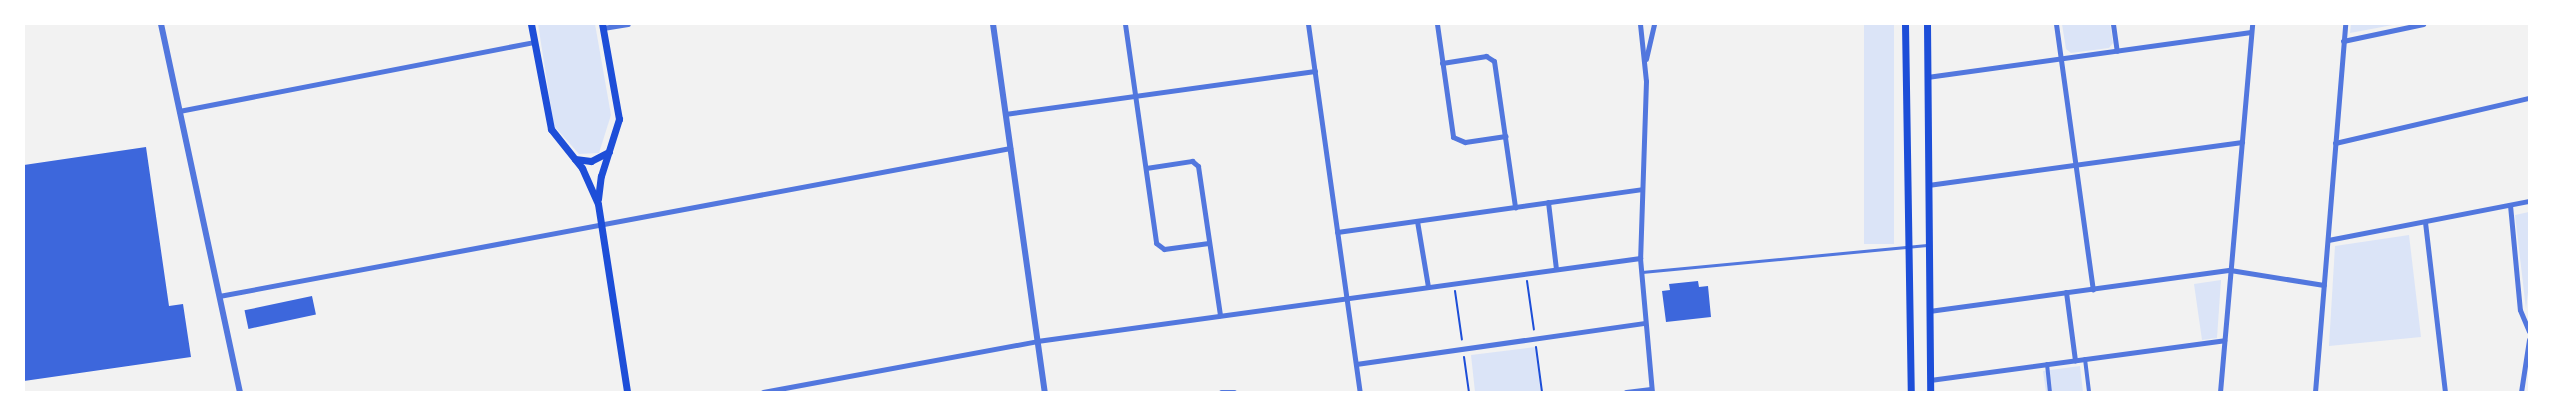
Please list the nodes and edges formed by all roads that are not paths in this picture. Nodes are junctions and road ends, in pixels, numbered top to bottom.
1 (160, 24) edge
2 (531, 24) edge
3 (628, 24) edge
4 (993, 24) edge
5 (1126, 24) edge
6 (1308, 24) edge
7 (1437, 24) edge
8 (1640, 24) edge
9 (1654, 24) edge
10 (1906, 24) edge
11 (1927, 24) edge
12 (2056, 24) edge
13 (2113, 24) edge
14 (2252, 24) edge
15 (2345, 24) edge
16 (2423, 24) edge
17 (603, 26) edge
18 (2251, 32) junction
19 (2343, 41) junction
20 (534, 42) junction
21 (2117, 51) junction
22 (2061, 58) junction
23 (1442, 63) junction
24 (1645, 65) junction
25 (1314, 70) junction
26 (1927, 77) junction
27 (1136, 96) junction
28 (2529, 98) edge
29 (179, 111) junction
30 (1006, 114) junction
31 (1506, 136) junction
32 (2242, 142) junction
33 (2335, 143) junction
34 (1010, 148) junction
35 (609, 152) junction
36 (574, 159) junction
37 (2076, 165) junction
38 (1146, 168) junction
39 (1928, 185) junction
40 (1642, 189) junction
41 (2529, 201) edge
42 (1548, 202) junction
43 (598, 204) junction
44 (2510, 205) junction
45 (1515, 207) junction
46 (1417, 221) junction
47 (2425, 222) junction
48 (602, 225) junction
49 (1337, 232) junction
50 (2328, 240) junction
51 (1210, 244) junction
52 (1928, 245) junction
53 (1909, 247) junction
54 (1640, 258) junction
55 (1556, 269) junction
56 (2230, 270) junction
57 (1640, 272) junction
58 (2324, 285) junction
59 (1428, 287) junction
60 (2093, 289) junction
61 (2066, 292) junction
62 (219, 296) junction
63 (1346, 298) junction
64 (1929, 311) junction
65 (1220, 315) junction
66 (1645, 323) junction
67 (2529, 330) edge
68 (2224, 340) junction
69 (2529, 340) edge
70 (1037, 341) junction
71 (2085, 359) junction
72 (2075, 360) junction
73 (1356, 364) junction
74 (2047, 364) junction
75 (1930, 380) junction
76 (1651, 390) edge
77 (240, 392) edge
78 (628, 392) edge
79 (763, 392) edge
80 (1045, 392) edge
81 (1221, 392) edge
82 (1234, 392) edge
83 (1360, 392) edge
84 (1626, 392) edge
85 (1911, 392) edge
86 (1930, 392) edge
87 (2050, 392) edge
88 (2088, 392) edge
89 (2220, 392) edge
90 (2316, 392) edge
91 (2445, 392) edge
92 (2521, 392) edge

1 - 29 street
2 - 20 main road
3 - 17 street
4 - 30 street
5 - 27 street
6 - 25 street
7 - 23 street
8 - 24 street
9 - 24 street
10 - 53 main road
11 - 26 main road
12 - 22 street
13 - 21 street
14 - 18 street
15 - 19 street
16 - 19 street
17 - 35 main road
18 - 21 street
18 - 32 street
19 - 33 street
20 - 29 street
20 - 36 main road
21 - 22 street
22 - 26 street
22 - 37 street
23 - 31 street
23 - 31 street
24 - 40 street
25 - 27 street
25 - 49 street
26 - 39 main road
27 - 30 street
27 - 38 street
28 - 33 street
29 - 62 street
30 - 34 street
31 - 45 street
32 - 37 street
32 - 56 street
33 - 50 street
34 - 48 street
34 - 70 street
35 - 36 main road
35 - 43 main road
36 - 43 main road
37 - 39 street
37 - 60 street
38 - 51 street
38 - 51 street
39 - 52 main road
40 - 42 street
40 - 54 street
41 - 44 street
42 - 45 street
42 - 55 street
43 - 48 main road
44 - 47 street
44 - 67 street
45 - 46 street
46 - 49 street
46 - 59 street
47 - 50 street
47 - 91 street
48 - 62 street
48 - 78 main road
49 - 63 street
50 - 58 street
51 - 65 street
52 - 53 lane
52 - 64 main road
53 - 57 lane
53 - 85 main road
54 - 55 street
54 - 57 street
55 - 59 street
56 - 58 street
56 - 60 street
56 - 68 street
57 - 66 street
58 - 90 street
59 - 63 street
60 - 61 street
61 - 64 street
61 - 72 street
62 - 77 street
63 - 65 street
63 - 73 street
64 - 75 main road
65 - 70 street
66 - 73 street
66 - 76 street
68 - 71 street
68 - 89 street
69 - 92 street
70 - 79 street
70 - 80 street
71 - 72 street
71 - 88 street
72 - 74 street
73 - 83 street
74 - 75 street
74 - 87 street
75 - 86 main road
76 - 84 street
81 - 82 street

